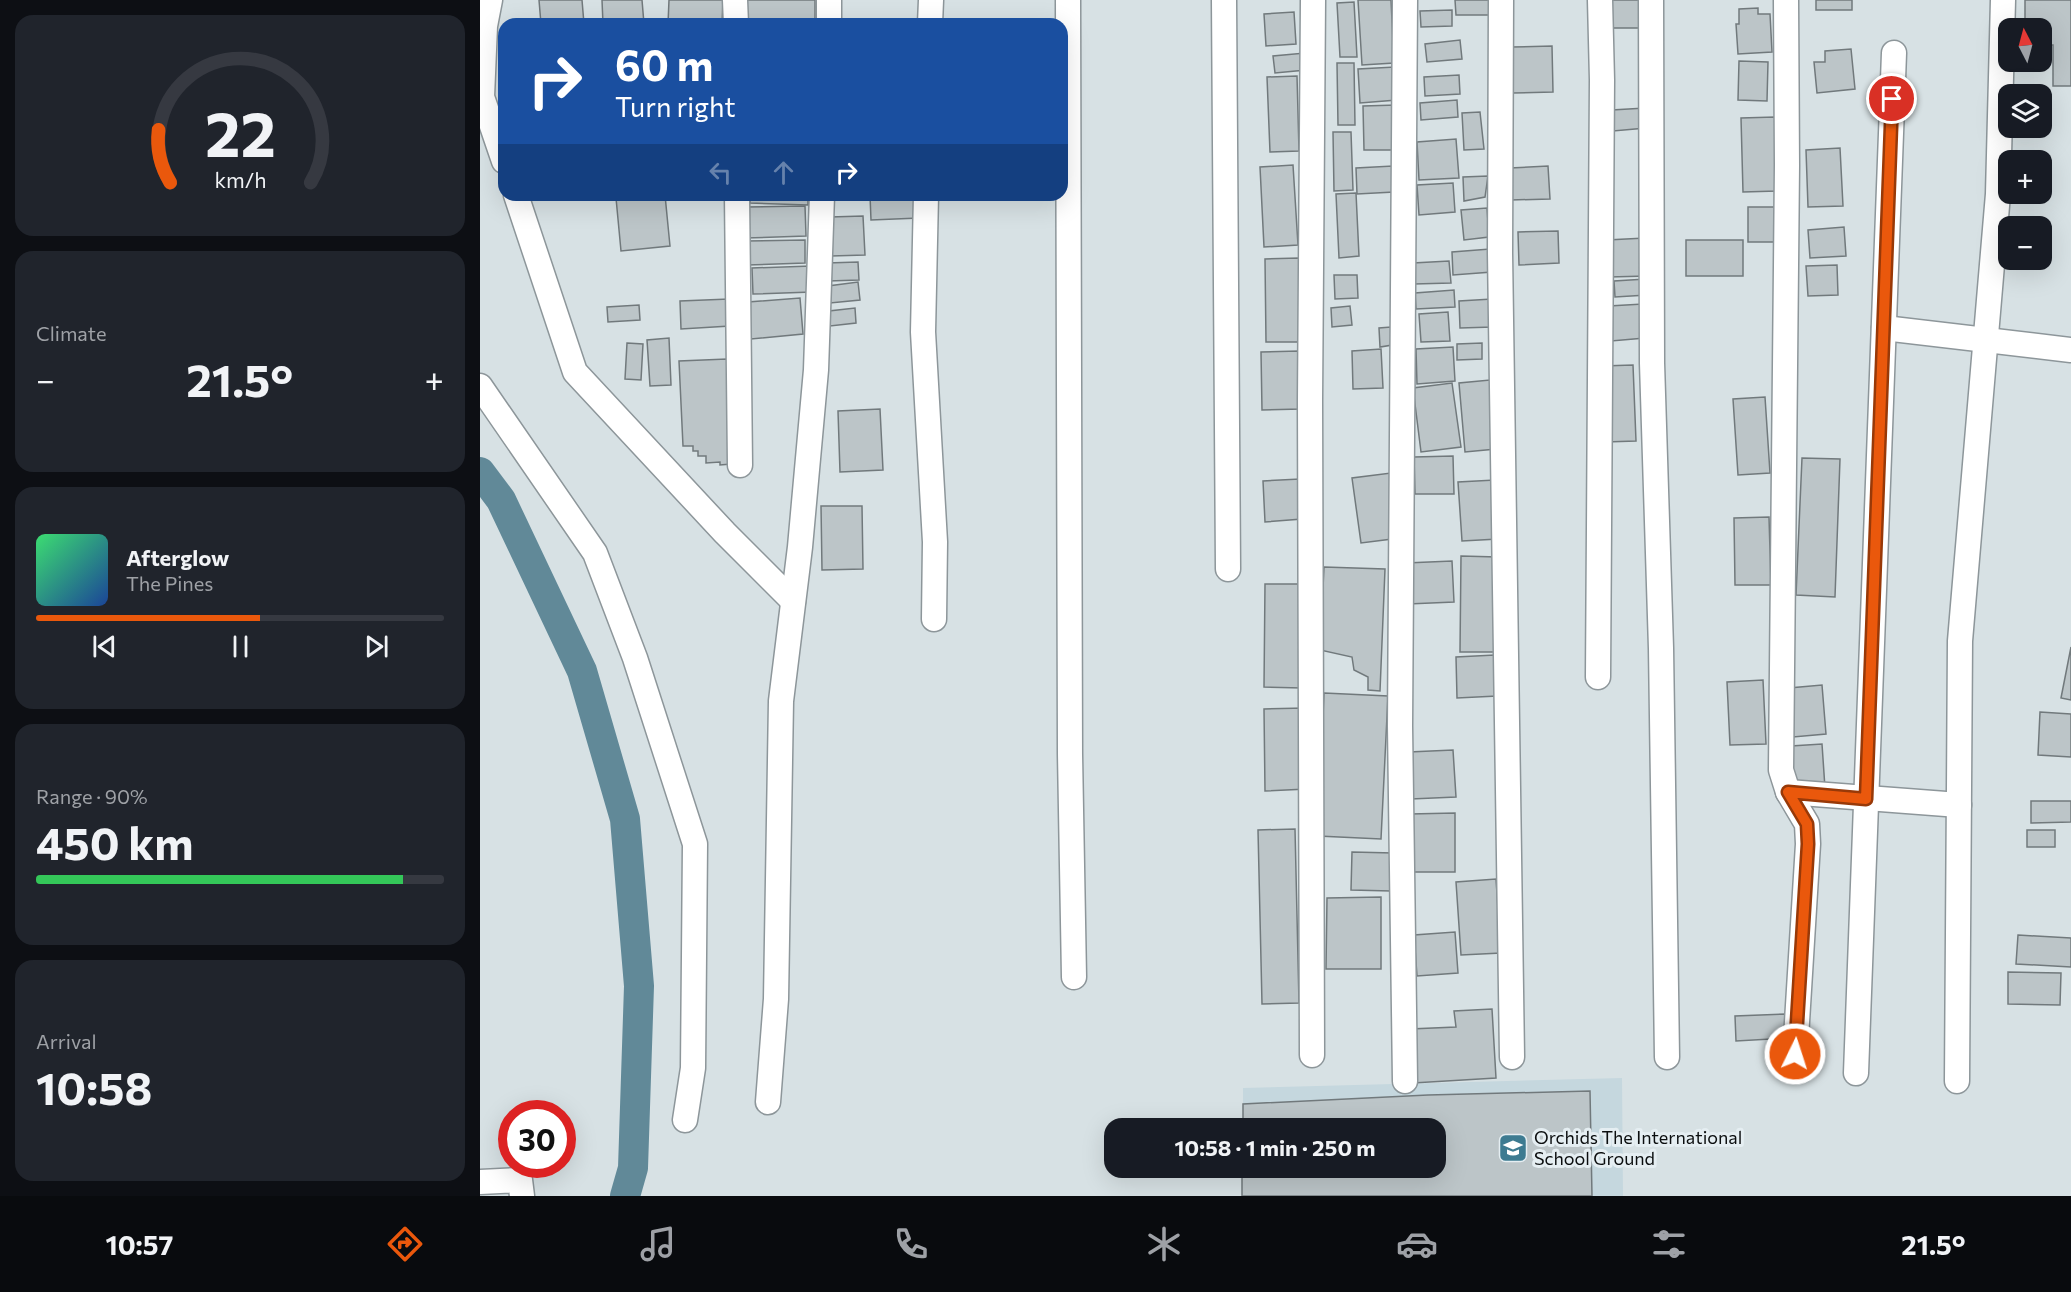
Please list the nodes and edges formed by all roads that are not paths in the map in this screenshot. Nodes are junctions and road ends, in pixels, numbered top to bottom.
1 (490, 0) edge
2 (735, 0) edge
3 (830, 0) edge
4 (931, 0) edge
5 (1068, 0) edge
6 (1224, 0) edge
7 (1313, 0) edge
8 (1405, 0) edge
9 (1501, 0) edge
10 (1600, 0) edge
11 (1651, 0) edge
12 (1786, 0) edge
13 (2003, 0) edge
14 (736, 18) edge
15 (829, 18) edge
16 (930, 18) edge
17 (1894, 53) dead end
18 (498, 144) edge
19 (518, 201) edge
20 (737, 201) edge
21 (822, 201) edge
22 (926, 201) edge
23 (1884, 328) junction
24 (1986, 340) junction
25 (2071, 351) edge
26 (480, 386) edge
27 (740, 465) dead end
28 (1228, 569) dead end
29 (794, 601) junction
30 (934, 619) dead end
31 (1598, 677) dead end
32 (1788, 792) junction
33 (1866, 799) junction
34 (1959, 806) junction
35 (1074, 977) dead end
36 (1795, 1054) dead end
37 (1312, 1055) dead end
38 (1512, 1057) dead end
39 (1667, 1057) dead end
40 (1856, 1073) dead end
41 (1405, 1081) dead end
42 (1957, 1081) dead end
43 (768, 1102) dead end
44 (685, 1120) dead end
45 (480, 1182) edge
46 (522, 1196) edge

1 - 18 street
2 - 14 street
3 - 15 street
4 - 16 street
5 - 35 street
6 - 28 street
7 - 37 street
8 - 41 street
9 - 38 street
10 - 31 street
11 - 39 street
12 - 32 street
13 - 24 street
17 - 23 street
19 - 29 street
20 - 27 street
21 - 29 street
22 - 30 street
23 - 24 street
23 - 33 street
24 - 25 street
24 - 34 street
26 - 44 street
29 - 43 street
32 - 33 street
32 - 36 street
33 - 34 street
33 - 40 street
34 - 42 street
45 - 46 street

